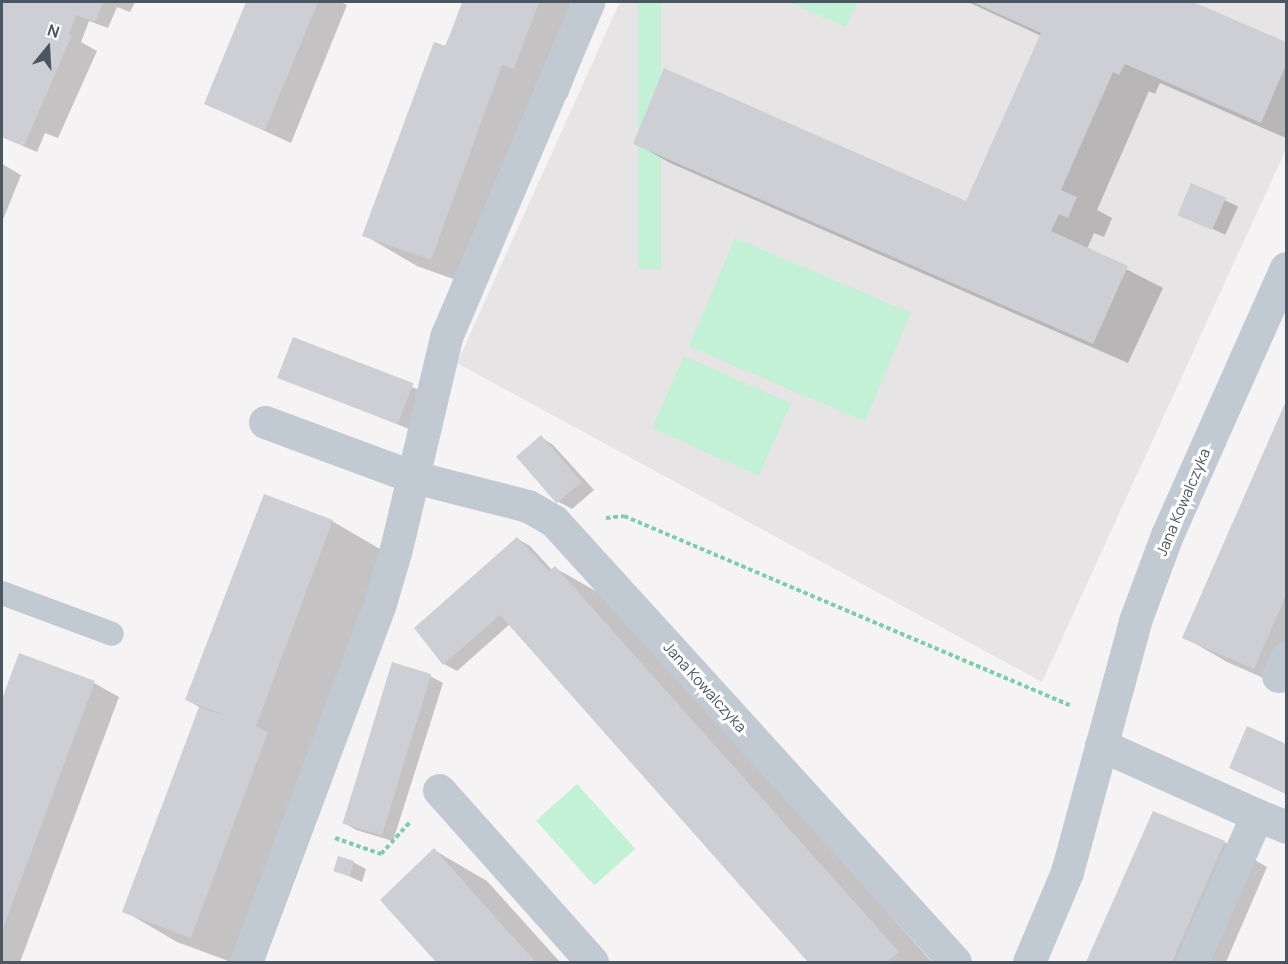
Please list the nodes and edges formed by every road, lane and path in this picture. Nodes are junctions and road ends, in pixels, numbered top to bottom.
1 (588, 2) edge
2 (1287, 268) edge
3 (265, 422) dead end
4 (414, 477) junction
5 (554, 522) junction
6 (2, 593) edge
7 (112, 634) dead end
8 (1104, 733) junction
9 (439, 790) joint
10 (1272, 821) edge
11 (297, 825) junction
12 (246, 963) edge
13 (592, 963) edge
14 (955, 963) edge
15 (1029, 963) edge
16 (1192, 963) edge

1 - 4 street
2 - 8 street, Jana Kowalczyka
3 - 4 street, Jana Kowalczyka
4 - 5 street, Jana Kowalczyka
4 - 11 street
5 - 8 path
5 - 14 street, Jana Kowalczyka
6 - 7 lane
8 - 10 street
8 - 15 street, Jana Kowalczyka
9 - 11 path
9 - 13 street
10 - 16 street
11 - 12 street

